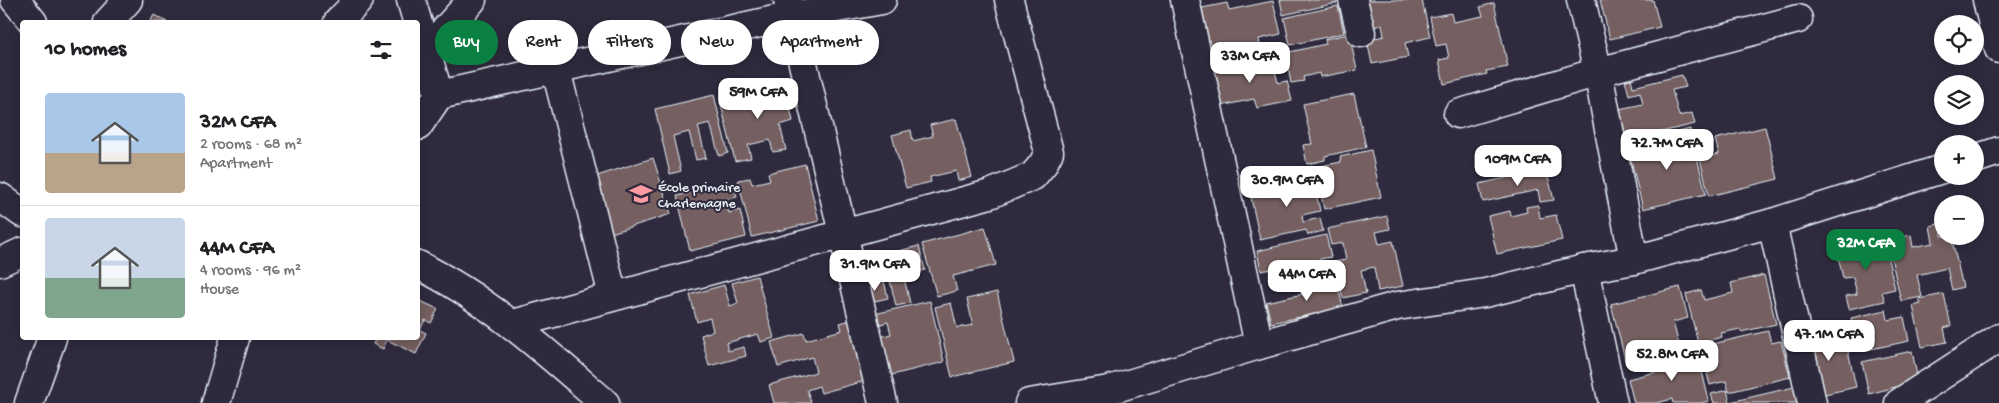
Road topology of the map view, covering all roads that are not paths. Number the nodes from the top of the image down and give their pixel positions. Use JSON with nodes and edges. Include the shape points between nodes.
{"nodes":[{"id":1,"x":15,"y":0,"type":"edge"},
{"id":2,"x":128,"y":0,"type":"edge"},
{"id":3,"x":359,"y":0,"type":"edge"},
{"id":4,"x":411,"y":0,"type":"edge"},
{"id":5,"x":472,"y":0,"type":"edge"},
{"id":6,"x":882,"y":0,"type":"edge"},
{"id":7,"x":1009,"y":0,"type":"edge"},
{"id":8,"x":1185,"y":0,"type":"edge"},
{"id":9,"x":1353,"y":0,"type":"edge"},
{"id":10,"x":1581,"y":0,"type":"edge"},
{"id":11,"x":1988,"y":0,"type":"edge"},
{"id":12,"x":790,"y":8,"type":"edge"},
{"id":13,"x":1798,"y":19,"type":"dead end"},
{"id":14,"x":31,"y":20,"type":"edge"},
{"id":15,"x":110,"y":20,"type":"edge"},
{"id":16,"x":340,"y":20,"type":"edge"},
{"id":17,"x":417,"y":20,"type":"edge"},
{"id":18,"x":420,"y":31,"type":"edge"},
{"id":19,"x":1361,"y":33,"type":"dead end"},
{"id":20,"x":1999,"y":49,"type":"edge"},
{"id":21,"x":426,"y":51,"type":"junction"},
{"id":22,"x":556,"y":70,"type":"junction"},
{"id":23,"x":1598,"y":72,"type":"junction"},
{"id":24,"x":439,"y":96,"type":"junction"},
{"id":25,"x":1458,"y":114,"type":"dead end"},
{"id":26,"x":420,"y":123,"type":"edge"},
{"id":27,"x":1999,"y":151,"type":"edge"},
{"id":28,"x":1984,"y":156,"type":"edge"},
{"id":29,"x":1934,"y":172,"type":"edge"},
{"id":30,"x":0,"y":197,"type":"edge"},
{"id":31,"x":20,"y":212,"type":"edge"},
{"id":32,"x":1772,"y":223,"type":"junction"},
{"id":33,"x":843,"y":234,"type":"junction"},
{"id":34,"x":20,"y":253,"type":"edge"},
{"id":35,"x":1634,"y":260,"type":"junction"},
{"id":36,"x":0,"y":262,"type":"edge"},
{"id":37,"x":420,"y":266,"type":"edge"},
{"id":38,"x":1584,"y":269,"type":"junction"},
{"id":39,"x":613,"y":296,"type":"junction"},
{"id":40,"x":512,"y":324,"type":"junction"},
{"id":41,"x":1999,"y":338,"type":"edge"},
{"id":42,"x":51,"y":340,"type":"edge"},
{"id":43,"x":234,"y":340,"type":"edge"},
{"id":44,"x":1259,"y":345,"type":"junction"},
{"id":45,"x":1111,"y":396,"type":"edge"},
{"id":46,"x":29,"y":403,"type":"edge"},
{"id":47,"x":216,"y":403,"type":"edge"},
{"id":48,"x":605,"y":403,"type":"edge"},
{"id":49,"x":883,"y":403,"type":"edge"},
{"id":50,"x":1029,"y":403,"type":"edge"},
{"id":51,"x":1613,"y":403,"type":"edge"},
{"id":52,"x":1812,"y":403,"type":"edge"},
{"id":53,"x":1899,"y":403,"type":"edge"}],
"edges":[{"from":1,"to":14,"type":"street"},
{"from":2,"to":15,"type":"street"},
{"from":3,"to":16,"type":"street"},
{"from":4,"to":17,"type":"street"},
{"from":5,"to":21,"type":"street"},
{"from":6,"to":12,"type":"street"},
{"from":7,"to":33,"type":"street","via":[[1048,152],[1043,164],[1033,176],[990,194]]},
{"from":8,"to":44,"type":"street"},
{"from":9,"to":19,"type":"street"},
{"from":10,"to":23,"type":"street"},
{"from":11,"to":20,"type":"street"},
{"from":12,"to":22,"type":"street"},
{"from":12,"to":33,"type":"street"},
{"from":13,"to":23,"type":"street"},
{"from":18,"to":21,"type":"street"},
{"from":21,"to":24,"type":"street"},
{"from":22,"to":24,"type":"street"},
{"from":22,"to":39,"type":"street"},
{"from":23,"to":25,"type":"street"},
{"from":23,"to":35,"type":"street"},
{"from":24,"to":26,"type":"street"},
{"from":27,"to":28,"type":"street"},
{"from":29,"to":32,"type":"street"},
{"from":30,"to":31,"type":"street"},
{"from":32,"to":35,"type":"street"},
{"from":32,"to":52,"type":"street"},
{"from":33,"to":39,"type":"street"},
{"from":33,"to":49,"type":"street"},
{"from":34,"to":36,"type":"street"},
{"from":35,"to":38,"type":"street"},
{"from":37,"to":40,"type":"street","via":[[446,279]]},
{"from":38,"to":44,"type":"street","via":[[1485,293],[1397,306]]},
{"from":38,"to":51,"type":"street"},
{"from":39,"to":40,"type":"street"},
{"from":40,"to":48,"type":"street"},
{"from":41,"to":53,"type":"street"},
{"from":42,"to":46,"type":"street"},
{"from":43,"to":47,"type":"street"},
{"from":44,"to":45,"type":"street"},
{"from":45,"to":50,"type":"street"}]}
